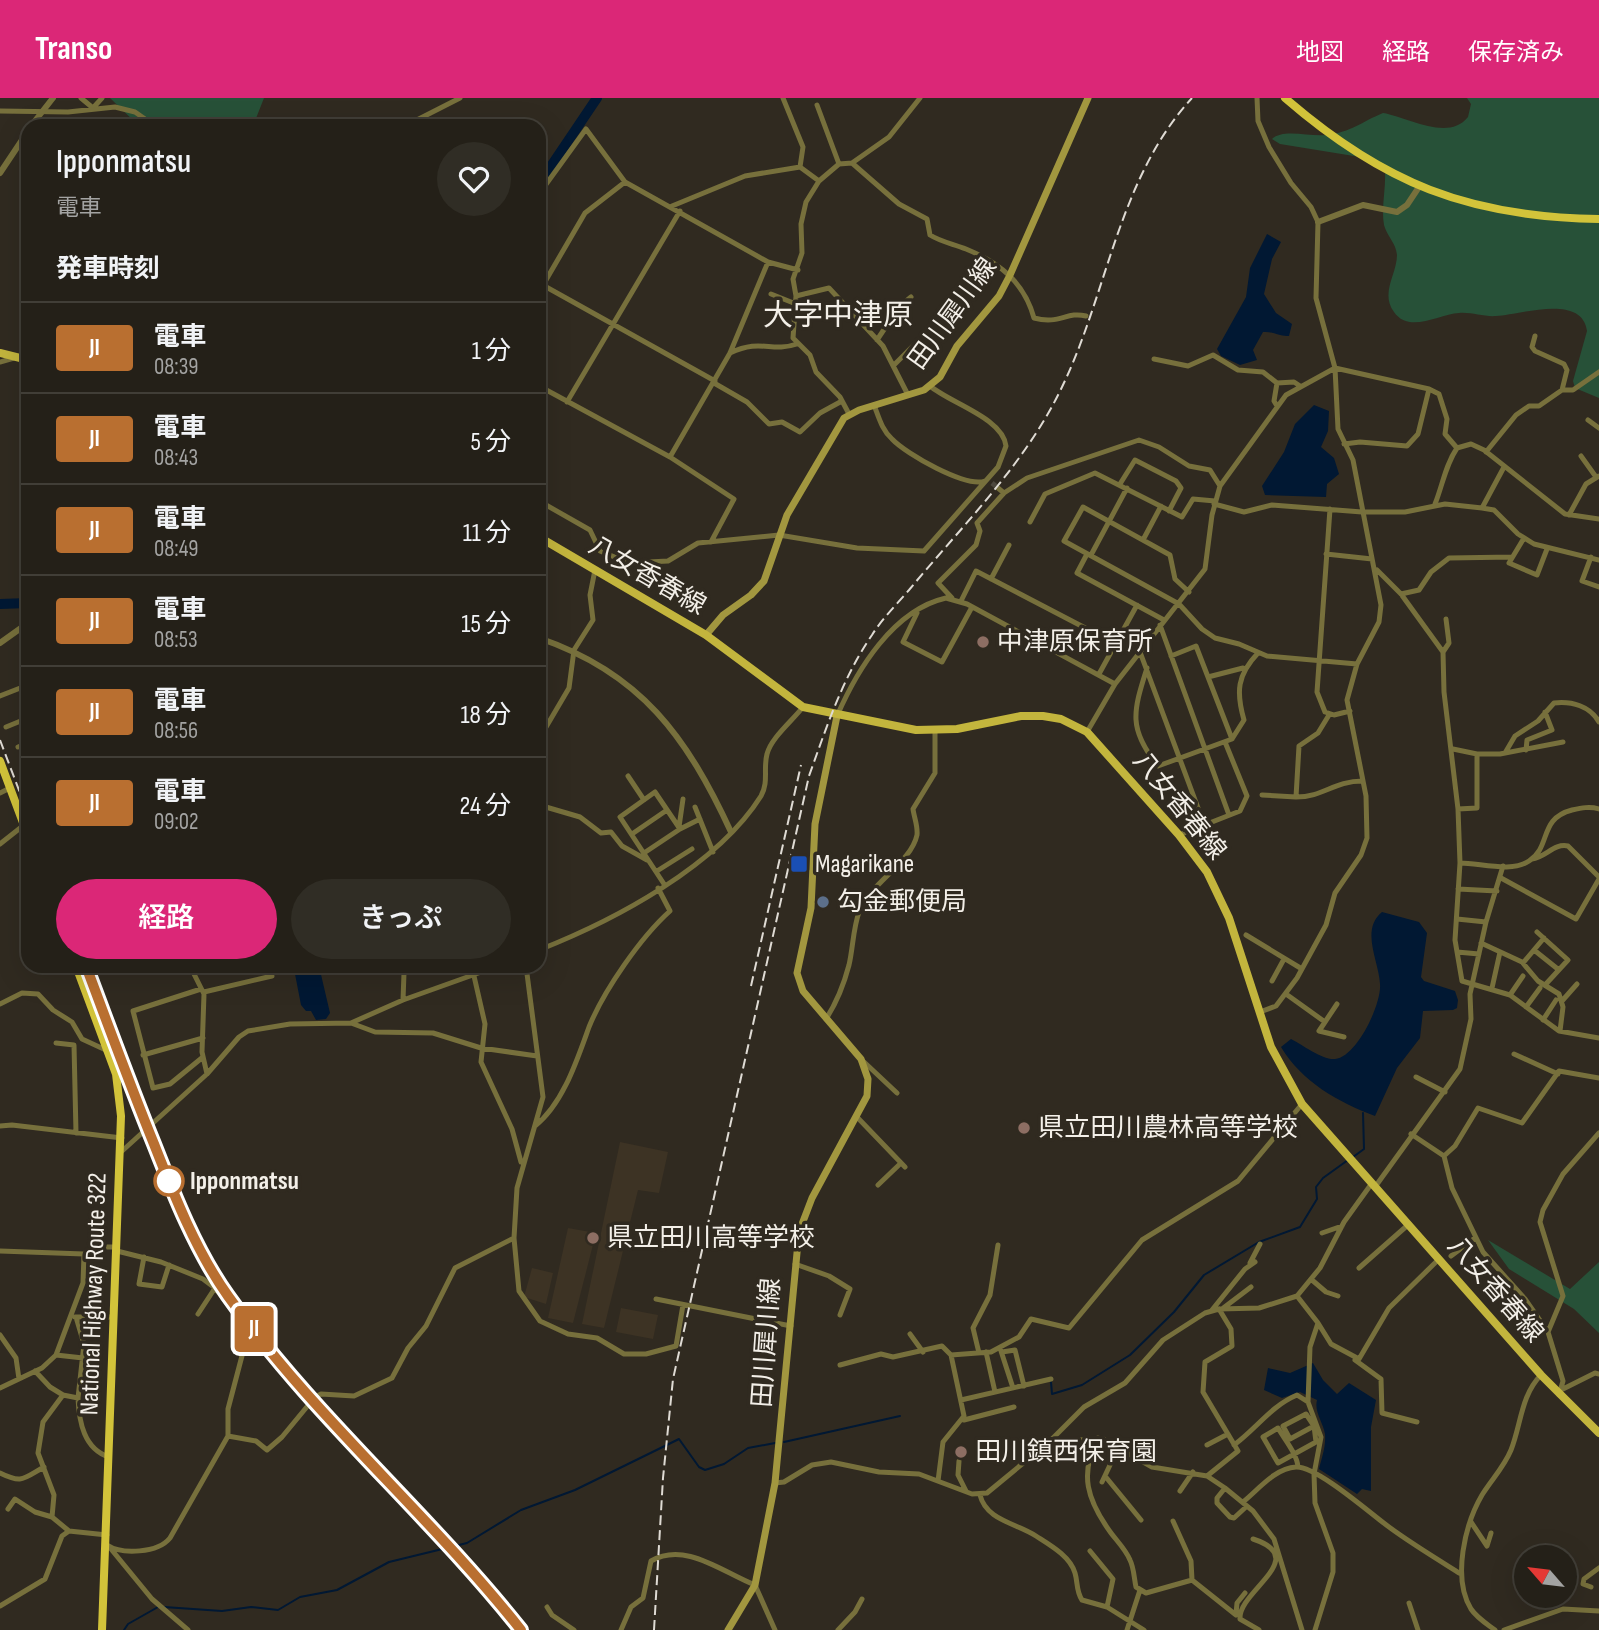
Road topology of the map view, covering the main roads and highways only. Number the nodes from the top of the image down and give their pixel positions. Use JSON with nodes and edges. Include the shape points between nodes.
{"nodes":[{"id":1,"x":1088,"y":98,"type":"edge"},
{"id":2,"x":1285,"y":98,"type":"edge"},
{"id":3,"x":1599,"y":219,"type":"edge"},
{"id":4,"x":0,"y":353,"type":"edge"},
{"id":5,"x":21,"y":357,"type":"edge"},
{"id":6,"x":546,"y":541,"type":"edge"},
{"id":7,"x":706,"y":635,"type":"junction"},
{"id":8,"x":836,"y":716,"type":"junction"},
{"id":9,"x":0,"y":761,"type":"edge"},
{"id":10,"x":21,"y":817,"type":"edge"},
{"id":11,"x":79,"y":973,"type":"edge"},
{"id":12,"x":1599,"y":1433,"type":"edge"},
{"id":13,"x":102,"y":1630,"type":"edge"},
{"id":14,"x":728,"y":1630,"type":"edge"}],
"edges":[{"from":1,"to":7,"type":"main road","name":"田川犀川線","via":[[999,296],[972,325],[930,386],[849,414],[838,426],[787,514],[764,580]]},
{"from":2,"to":3,"type":"highway","via":[[1355,154],[1419,187],[1494,209]]},
{"from":4,"to":5,"type":"main road"},
{"from":6,"to":7,"type":"main road","name":"八女香春線"},
{"from":7,"to":8,"type":"main road","name":"八女香春線","via":[[803,707]]},
{"from":8,"to":12,"type":"main road","name":"八女香春線","via":[[935,731],[1043,716],[1087,732],[1207,872],[1219,893],[1279,1066],[1302,1104],[1541,1375]]},
{"from":8,"to":14,"type":"main road","name":"田川犀川線","via":[[815,824],[811,908],[797,965],[803,991],[861,1059],[869,1086],[799,1232],[775,1483],[755,1585]]},
{"from":9,"to":10,"type":"highway"},
{"from":11,"to":13,"type":"highway","name":"National Highway Route 322","via":[[120,1095],[122,1138]]}]}
